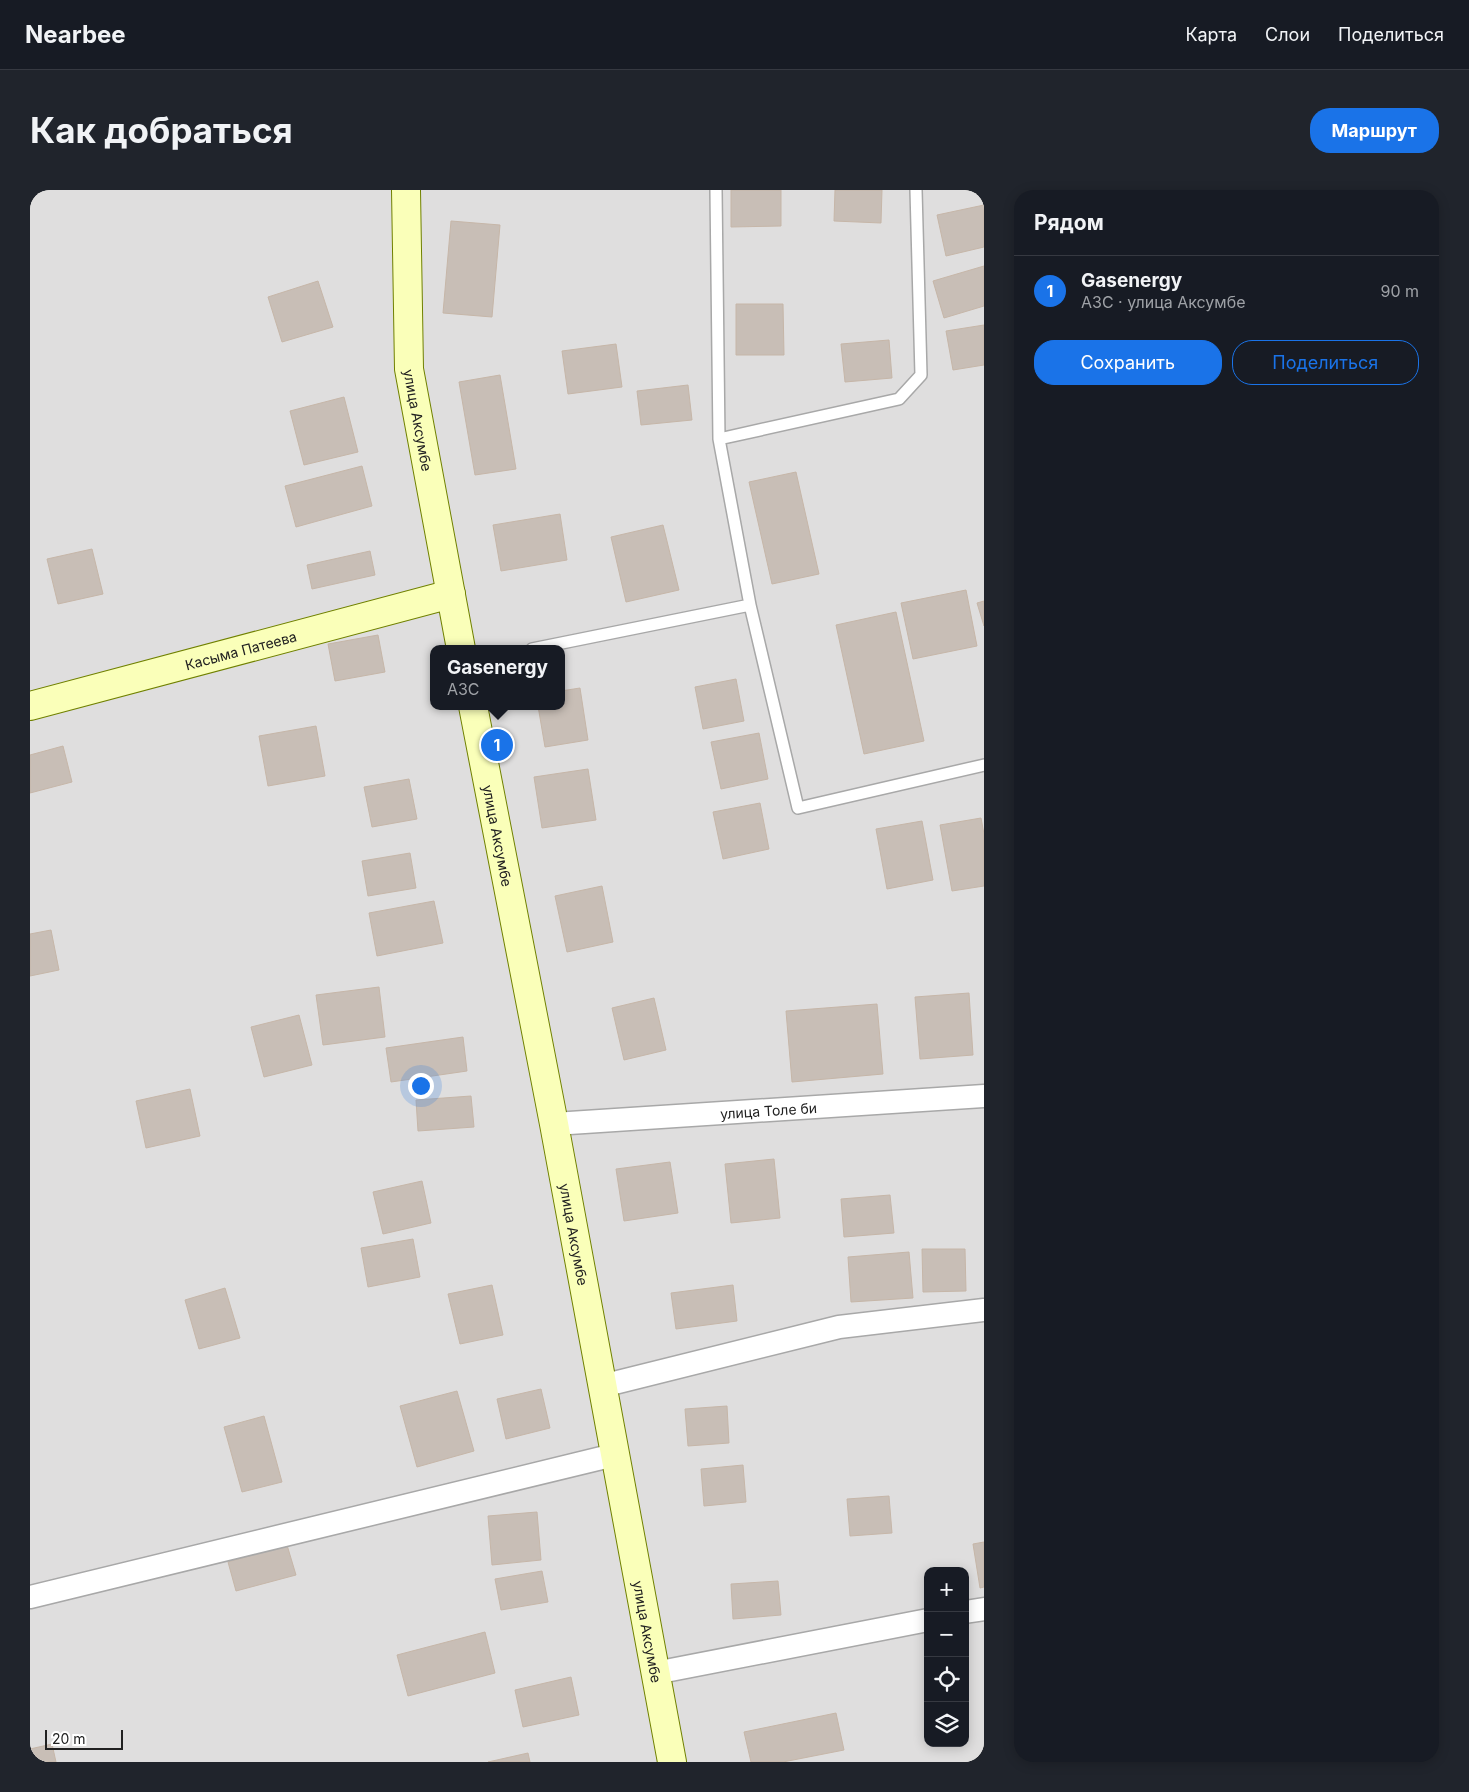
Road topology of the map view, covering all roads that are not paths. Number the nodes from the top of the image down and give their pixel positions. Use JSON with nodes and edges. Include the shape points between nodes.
{"nodes":[{"id":1,"x":406,"y":190,"type":"edge"},
{"id":2,"x":716,"y":190,"type":"edge"},
{"id":3,"x":916,"y":190,"type":"edge"},
{"id":4,"x":720,"y":439,"type":"junction"},
{"id":5,"x":451,"y":594,"type":"junction"},
{"id":6,"x":750,"y":605,"type":"junction"},
{"id":7,"x":461,"y":645,"type":"edge"},
{"id":8,"x":552,"y":645,"type":"edge"},
{"id":9,"x":30,"y":706,"type":"edge"},
{"id":10,"x":474,"y":710,"type":"edge"},
{"id":11,"x":984,"y":764,"type":"edge"},
{"id":12,"x":984,"y":1096,"type":"edge"},
{"id":13,"x":554,"y":1124,"type":"junction"},
{"id":14,"x":984,"y":1310,"type":"edge"},
{"id":15,"x":602,"y":1386,"type":"junction"},
{"id":16,"x":614,"y":1455,"type":"junction"},
{"id":17,"x":30,"y":1597,"type":"edge"},
{"id":18,"x":984,"y":1609,"type":"edge"},
{"id":19,"x":969,"y":1611,"type":"edge"},
{"id":20,"x":924,"y":1621,"type":"edge"},
{"id":21,"x":655,"y":1673,"type":"junction"},
{"id":22,"x":672,"y":1762,"type":"edge"}],
"edges":[{"from":1,"to":5,"type":"main road","name":"улица Аксумбе","via":[[408,369]]},
{"from":2,"to":4,"type":"lane"},
{"from":3,"to":4,"type":"lane","via":[[921,376],[899,399]]},
{"from":4,"to":6,"type":"lane"},
{"from":5,"to":7,"type":"main road","name":"улица Аксумбе"},
{"from":5,"to":9,"type":"main road","name":"Касыма Патеева"},
{"from":6,"to":8,"type":"lane"},
{"from":6,"to":11,"type":"lane","via":[[798,808]]},
{"from":10,"to":13,"type":"main road","name":"улица Аксумбе"},
{"from":12,"to":13,"type":"street","name":"улица Толе би"},
{"from":13,"to":15,"type":"main road","name":"улица Аксумбе"},
{"from":14,"to":15,"type":"street","via":[[839,1327]]},
{"from":15,"to":16,"type":"main road","name":"улица Аксумбе"},
{"from":16,"to":17,"type":"street"},
{"from":16,"to":21,"type":"main road","name":"улица Аксумбе"},
{"from":18,"to":19,"type":"street"},
{"from":20,"to":21,"type":"street"},
{"from":21,"to":22,"type":"main road","name":"улица Аксумбе"}]}
